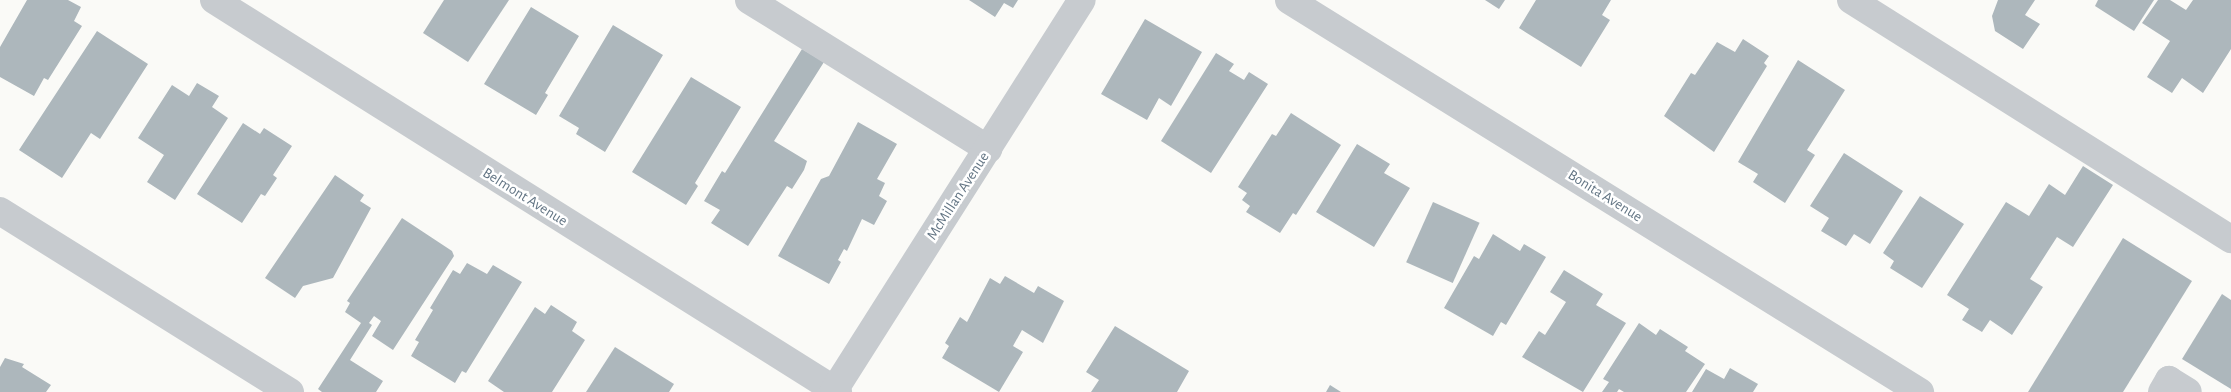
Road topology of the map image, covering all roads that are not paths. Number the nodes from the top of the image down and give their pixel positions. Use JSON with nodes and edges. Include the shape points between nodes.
{"nodes":[{"id":1,"x":214,"y":0,"type":"edge"},
{"id":2,"x":749,"y":0,"type":"edge"},
{"id":3,"x":1082,"y":0,"type":"edge"},
{"id":4,"x":1289,"y":0,"type":"edge"},
{"id":5,"x":1851,"y":0,"type":"edge"},
{"id":6,"x":988,"y":149,"type":"junction"},
{"id":7,"x":0,"y":211,"type":"edge"},
{"id":8,"x":2231,"y":239,"type":"edge"},
{"id":9,"x":835,"y":391,"type":"edge"},
{"id":10,"x":290,"y":392,"type":"edge"},
{"id":11,"x":1920,"y":392,"type":"edge"},
{"id":12,"x":2162,"y":392,"type":"edge"},
{"id":13,"x":2188,"y":392,"type":"edge"}],
"edges":[{"from":1,"to":9,"type":"street","name":"Belmont Avenue"},
{"from":2,"to":6,"type":"street"},
{"from":3,"to":6,"type":"street","name":"McMillan Avenue"},
{"from":4,"to":11,"type":"street","name":"Bonita Avenue"},
{"from":5,"to":8,"type":"street"},
{"from":6,"to":9,"type":"street","name":"McMillan Avenue"},
{"from":7,"to":10,"type":"street"},
{"from":12,"to":13,"type":"street","via":[[2169,380]]}]}
